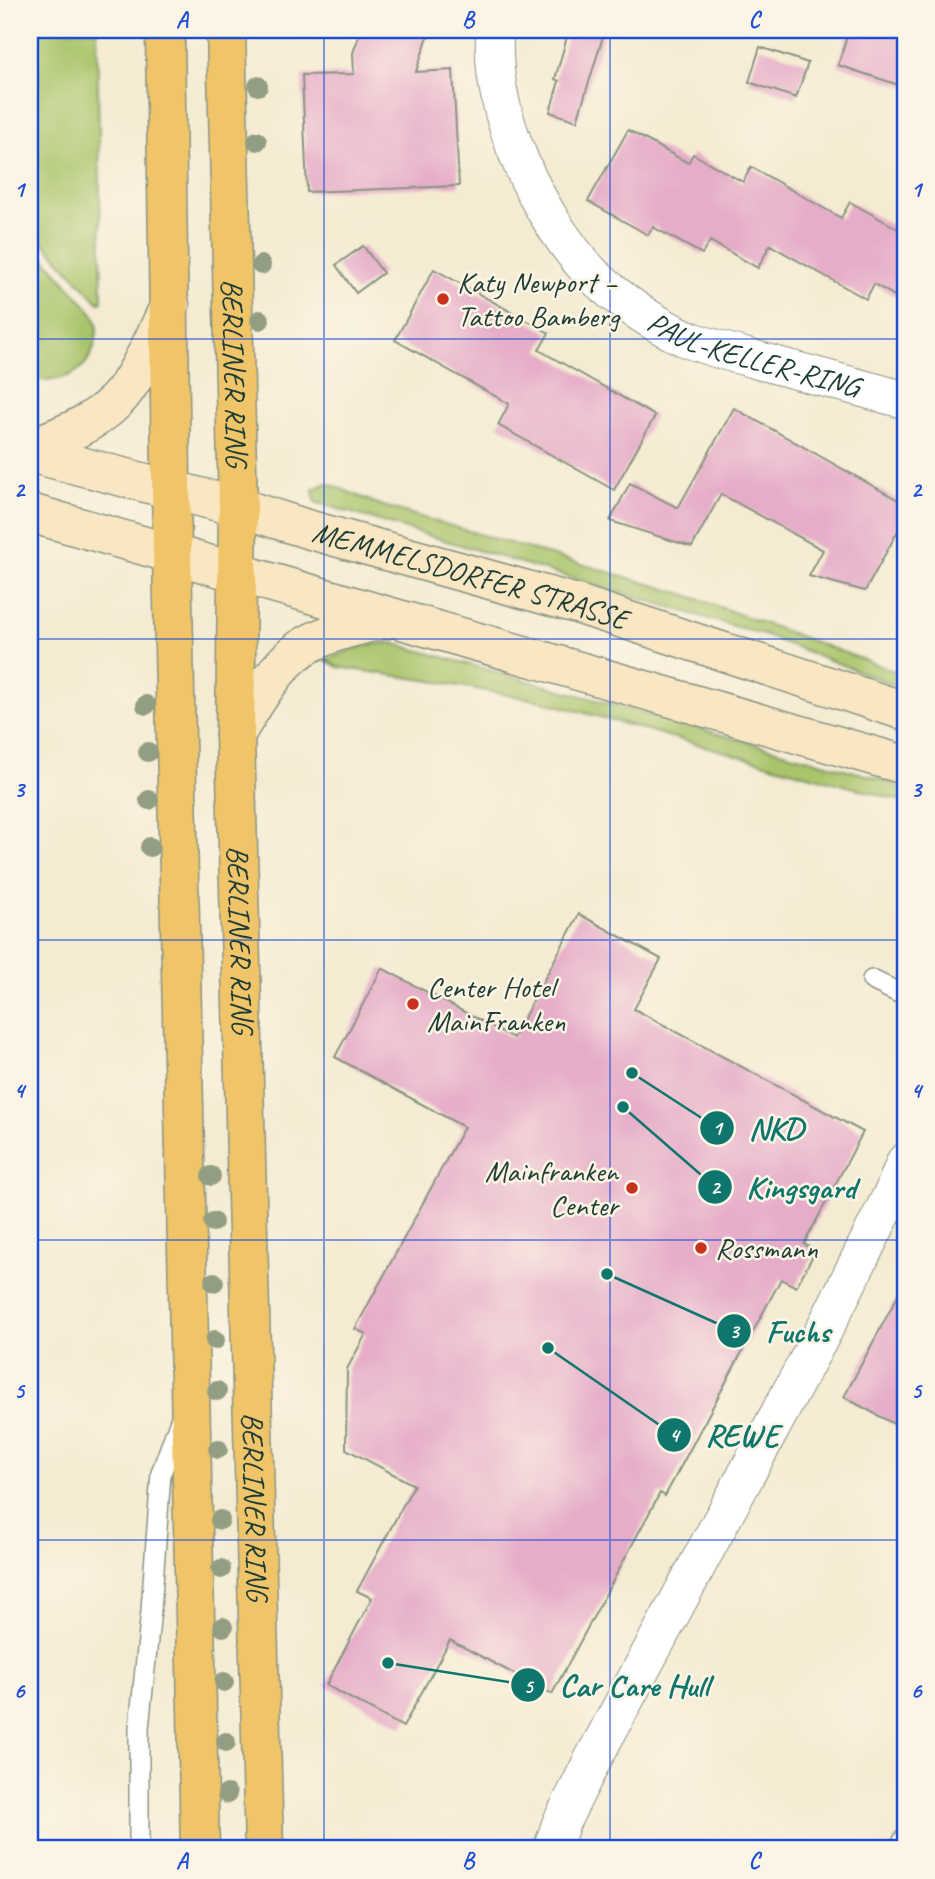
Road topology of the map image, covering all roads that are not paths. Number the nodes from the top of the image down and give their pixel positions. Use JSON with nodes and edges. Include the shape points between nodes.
{"nodes":[{"id":1,"x":165,"y":30,"type":"edge"},
{"id":2,"x":226,"y":30,"type":"edge"},
{"id":3,"x":495,"y":30,"type":"edge"},
{"id":4,"x":170,"y":305,"type":"junction"},
{"id":5,"x":905,"y":400,"type":"edge"},
{"id":6,"x":30,"y":448,"type":"edge"},
{"id":7,"x":30,"y":453,"type":"edge"},
{"id":8,"x":172,"y":490,"type":"junction"},
{"id":9,"x":238,"y":507,"type":"junction"},
{"id":10,"x":30,"y":513,"type":"edge"},
{"id":11,"x":172,"y":554,"type":"junction"},
{"id":12,"x":235,"y":573,"type":"junction"},
{"id":13,"x":393,"y":617,"type":"junction"},
{"id":14,"x":905,"y":711,"type":"edge"},
{"id":15,"x":235,"y":735,"type":"junction"},
{"id":16,"x":905,"y":765,"type":"edge"},
{"id":17,"x":872,"y":980,"type":"dead end"},
{"id":18,"x":905,"y":996,"type":"edge"},
{"id":19,"x":905,"y":1162,"type":"edge"},
{"id":20,"x":188,"y":1396,"type":"junction"},
{"id":21,"x":905,"y":1838,"type":"edge"},
{"id":22,"x":139,"y":1849,"type":"edge"},
{"id":23,"x":200,"y":1849,"type":"edge"},
{"id":24,"x":264,"y":1849,"type":"edge"},
{"id":25,"x":552,"y":1849,"type":"edge"},
{"id":26,"x":898,"y":1849,"type":"edge"}],
"edges":[{"from":1,"to":4,"type":"main road","name":"BERLINER RING"},
{"from":2,"to":9,"type":"main road","name":"BERLINER RING"},
{"from":3,"to":5,"type":"street","name":"PAUL-KELLER-RING","via":[[496,85],[524,172],[554,225],[593,275],[644,316],[686,338]]},
{"from":4,"to":6,"type":"main road","via":[[117,400],[89,422]]},
{"from":4,"to":8,"type":"main road","name":"BERLINER RING"},
{"from":7,"to":8,"type":"main road","name":"MEMMELSDORFER STRASSE"},
{"from":8,"to":9,"type":"main road","name":"MEMMELSDORFER STRASSE"},
{"from":8,"to":11,"type":"main road","name":"BERLINER RING"},
{"from":9,"to":12,"type":"main road","name":"BERLINER RING"},
{"from":9,"to":14,"type":"main road","name":"MEMMELSDORFER STRASSE","via":[[577,604]]},
{"from":10,"to":11,"type":"main road","name":"MEMMELSDORFER STRASSE"},
{"from":11,"to":12,"type":"main road","name":"MEMMELSDORFER STRASSE"},
{"from":11,"to":20,"type":"main road","name":"BERLINER RING"},
{"from":12,"to":13,"type":"main road","name":"MEMMELSDORFER STRASSE"},
{"from":12,"to":15,"type":"main road","name":"BERLINER RING"},
{"from":13,"to":15,"type":"main road","via":[[326,635],[300,649],[260,694]]},
{"from":13,"to":16,"type":"main road","name":"MEMMELSDORFER STRASSE"},
{"from":15,"to":24,"type":"main road","name":"BERLINER RING"},
{"from":17,"to":18,"type":"lane"},
{"from":19,"to":25,"type":"street","via":[[823,1332],[593,1759]]},
{"from":20,"to":22,"type":"lane","via":[[161,1473],[139,1728]]},
{"from":20,"to":23,"type":"main road","name":"BERLINER RING"},
{"from":21,"to":26,"type":"lane"}]}
